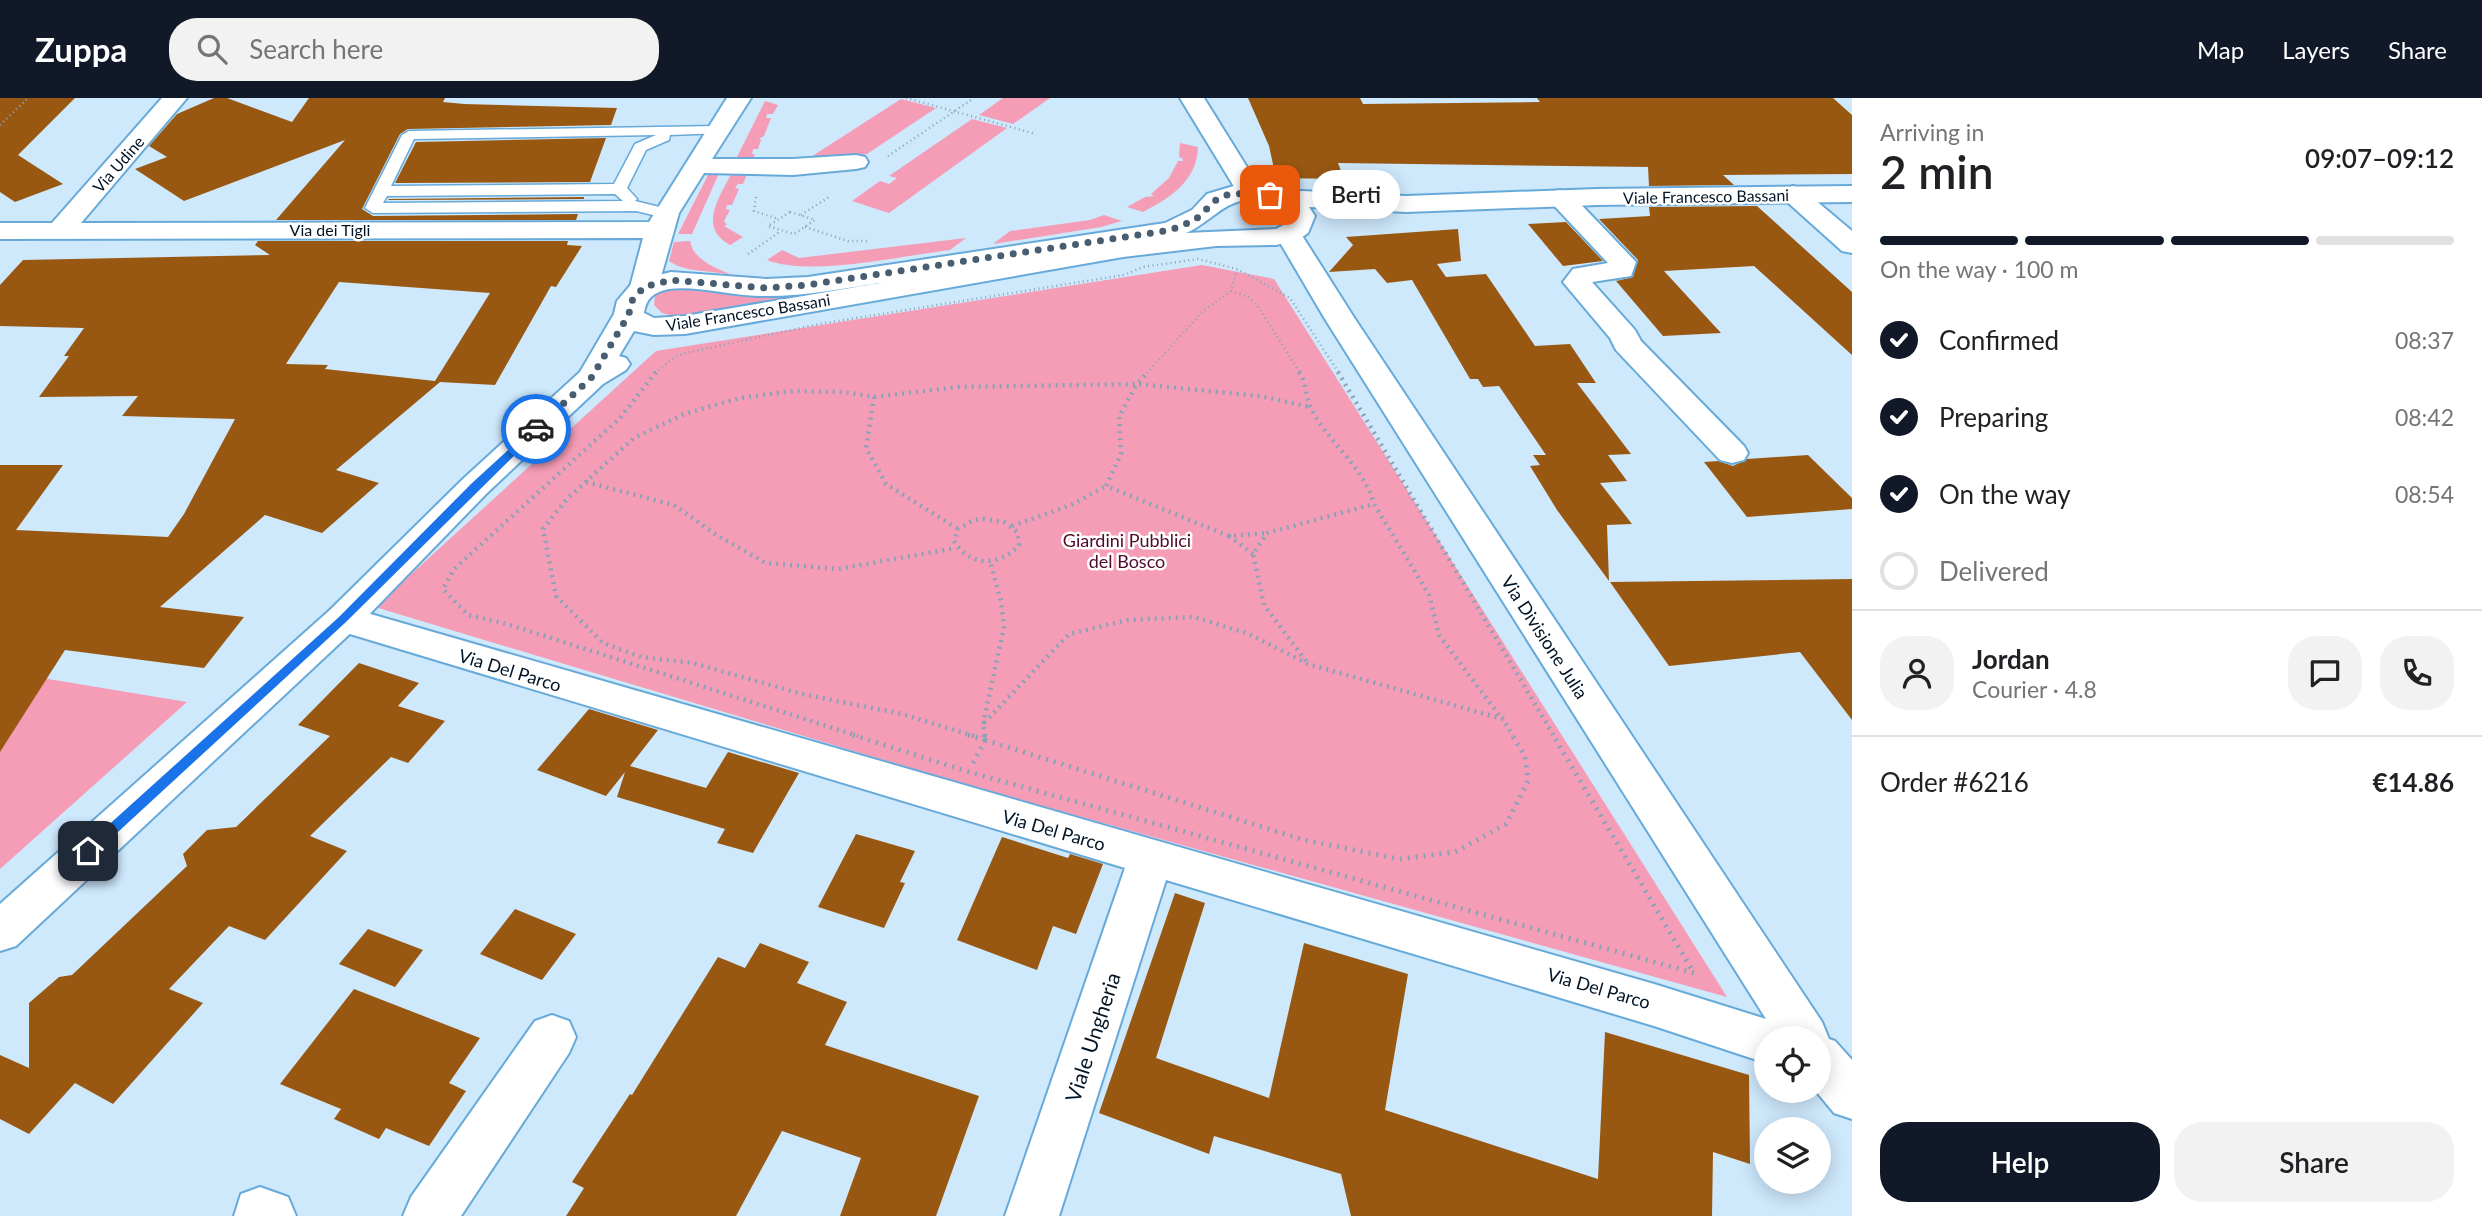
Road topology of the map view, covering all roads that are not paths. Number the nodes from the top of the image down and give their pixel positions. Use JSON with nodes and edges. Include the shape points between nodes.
{"nodes":[{"id":1,"x":175,"y":98,"type":"edge"},
{"id":2,"x":739,"y":98,"type":"edge"},
{"id":3,"x":1192,"y":98,"type":"edge"},
{"id":4,"x":718,"y":130,"type":"junction"},
{"id":5,"x":677,"y":131,"type":"junction"},
{"id":6,"x":640,"y":147,"type":"junction"},
{"id":7,"x":402,"y":148,"type":"junction"},
{"id":8,"x":856,"y":162,"type":"dead end"},
{"id":9,"x":712,"y":167,"type":"dead end"},
{"id":10,"x":619,"y":189,"type":"junction"},
{"id":11,"x":380,"y":191,"type":"junction"},
{"id":12,"x":1250,"y":193,"type":"junction"},
{"id":13,"x":1793,"y":194,"type":"junction"},
{"id":14,"x":1852,"y":194,"type":"edge"},
{"id":15,"x":1560,"y":198,"type":"junction"},
{"id":16,"x":636,"y":206,"type":"junction"},
{"id":17,"x":1208,"y":210,"type":"junction"},
{"id":18,"x":1290,"y":218,"type":"junction"},
{"id":19,"x":663,"y":221,"type":"junction"},
{"id":20,"x":60,"y":230,"type":"junction"},
{"id":21,"x":0,"y":231,"type":"edge"},
{"id":22,"x":1245,"y":236,"type":"junction"},
{"id":23,"x":1852,"y":245,"type":"edge"},
{"id":24,"x":644,"y":287,"type":"junction"},
{"id":25,"x":629,"y":314,"type":"junction"},
{"id":26,"x":710,"y":321,"type":"junction"},
{"id":27,"x":592,"y":377,"type":"junction"},
{"id":28,"x":1732,"y":453,"type":"dead end"},
{"id":29,"x":342,"y":620,"type":"junction"},
{"id":30,"x":1151,"y":857,"type":"junction"},
{"id":31,"x":0,"y":932,"type":"edge"},
{"id":32,"x":1797,"y":1026,"type":"edge"},
{"id":33,"x":552,"y":1037,"type":"dead end"},
{"id":34,"x":1754,"y":1037,"type":"edge"},
{"id":35,"x":1831,"y":1072,"type":"edge"},
{"id":36,"x":1852,"y":1096,"type":"edge"},
{"id":37,"x":430,"y":1216,"type":"edge"},
{"id":38,"x":1032,"y":1216,"type":"edge"}],
"edges":[{"from":1,"to":20,"type":"street","name":"Via Udine"},
{"from":2,"to":4,"type":"street"},
{"from":3,"to":12,"type":"street"},
{"from":4,"to":5,"type":"lane"},
{"from":4,"to":19,"type":"street"},
{"from":5,"to":6,"type":"lane"},
{"from":5,"to":7,"type":"lane","via":[[409,135]]},
{"from":6,"to":7,"type":"lane"},
{"from":6,"to":10,"type":"lane"},
{"from":7,"to":11,"type":"lane"},
{"from":8,"to":9,"type":"street"},
{"from":10,"to":11,"type":"lane"},
{"from":10,"to":16,"type":"lane"},
{"from":11,"to":16,"type":"lane","via":[[373,208]]},
{"from":12,"to":17,"type":"street","name":"Viale Francesco Bassani","via":[[1217,199]]},
{"from":12,"to":18,"type":"street","name":"Viale Francesco Bassani"},
{"from":13,"to":14,"type":"street","name":"Viale Francesco Bassani"},
{"from":13,"to":15,"type":"street","name":"Viale Francesco Bassani"},
{"from":13,"to":23,"type":"street"},
{"from":15,"to":18,"type":"street","name":"Viale Francesco Bassani","via":[[1406,204]]},
{"from":15,"to":28,"type":"street","via":[[1622,262],[1621,270],[1583,275],[1577,282],[1626,344]]},
{"from":16,"to":19,"type":"lane"},
{"from":17,"to":22,"type":"street","name":"Viale Francesco Bassani","via":[[1221,228]]},
{"from":17,"to":24,"type":"street","name":"Viale Francesco Bassani","via":[[1171,230],[807,285],[766,288],[671,280]]},
{"from":18,"to":22,"type":"street","name":"Viale Francesco Bassani","via":[[1260,238]]},
{"from":18,"to":32,"type":"street","name":"Via Divisione Julia","via":[[1333,308]]},
{"from":19,"to":20,"type":"street","name":"Via dei Tigli"},
{"from":19,"to":24,"type":"street"},
{"from":20,"to":21,"type":"street","name":"Via dei Tigli"},
{"from":22,"to":26,"type":"street","name":"Viale Francesco Bassani","via":[[1123,249]]},
{"from":24,"to":25,"type":"street","via":[[631,302]]},
{"from":25,"to":26,"type":"street","name":"Viale Francesco Bassani","via":[[635,323],[648,327]]},
{"from":25,"to":27,"type":"street"},
{"from":26,"to":27,"type":"street","via":[[655,341]]},
{"from":27,"to":29,"type":"street"},
{"from":29,"to":30,"type":"street","name":"Via Del Parco"},
{"from":29,"to":31,"type":"street"},
{"from":30,"to":34,"type":"street","name":"Via Del Parco"},
{"from":30,"to":38,"type":"street","name":"Viale Ungheria"},
{"from":33,"to":37,"type":"street"},
{"from":35,"to":36,"type":"street"}]}
